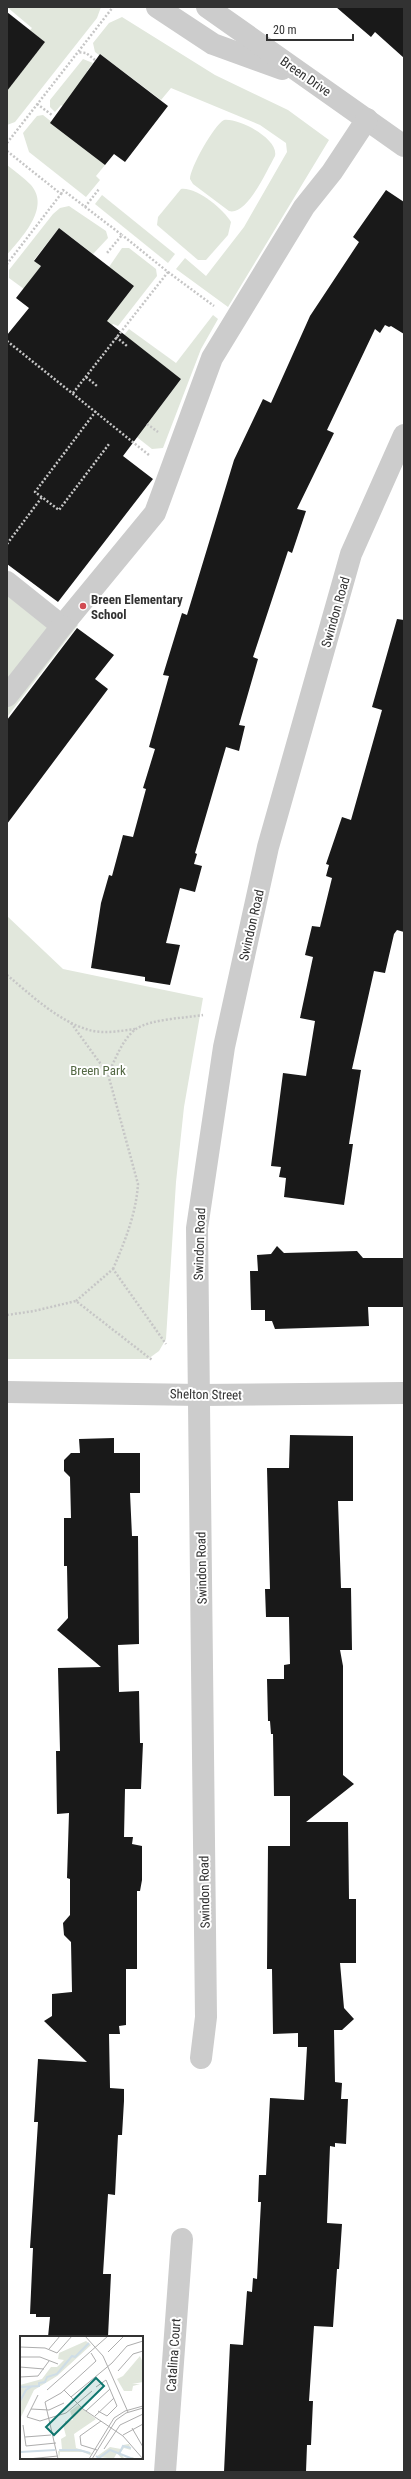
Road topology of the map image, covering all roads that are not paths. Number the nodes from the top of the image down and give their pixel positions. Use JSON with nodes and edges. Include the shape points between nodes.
{"nodes":[{"id":1,"x":157,"y":7,"type":"edge"},
{"id":2,"x":207,"y":7,"type":"edge"},
{"id":3,"x":309,"y":79,"type":"junction"},
{"id":4,"x":367,"y":120,"type":"junction"},
{"id":5,"x":404,"y":146,"type":"edge"},
{"id":6,"x":404,"y":435,"type":"edge"},
{"id":7,"x":7,"y":582,"type":"edge"},
{"id":8,"x":62,"y":626,"type":"junction"},
{"id":9,"x":7,"y":696,"type":"edge"},
{"id":10,"x":7,"y":1392,"type":"edge"},
{"id":11,"x":404,"y":1393,"type":"edge"},
{"id":12,"x":200,"y":1395,"type":"junction"},
{"id":13,"x":201,"y":2058,"type":"dead end"},
{"id":14,"x":182,"y":2239,"type":"dead end"},
{"id":15,"x":166,"y":2472,"type":"edge"}],
"edges":[{"from":1,"to":3,"type":"street","via":[[214,44]]},
{"from":2,"to":3,"type":"street","name":"Breen Drive"},
{"from":3,"to":4,"type":"street","name":"Breen Drive"},
{"from":4,"to":5,"type":"street","name":"Breen Drive"},
{"from":4,"to":8,"type":"street","via":[[332,172],[304,207],[212,358],[155,513]]},
{"from":6,"to":12,"type":"street","name":"Swindon Road","via":[[351,554],[268,847],[224,1047],[197,1228]]},
{"from":7,"to":8,"type":"street"},
{"from":8,"to":9,"type":"street"},
{"from":10,"to":12,"type":"street","name":"Shelton Street"},
{"from":11,"to":12,"type":"street","name":"Shelton Street"},
{"from":12,"to":13,"type":"street","name":"Swindon Road","via":[[206,2016]]},
{"from":14,"to":15,"type":"street","name":"Catalina Court"}]}
